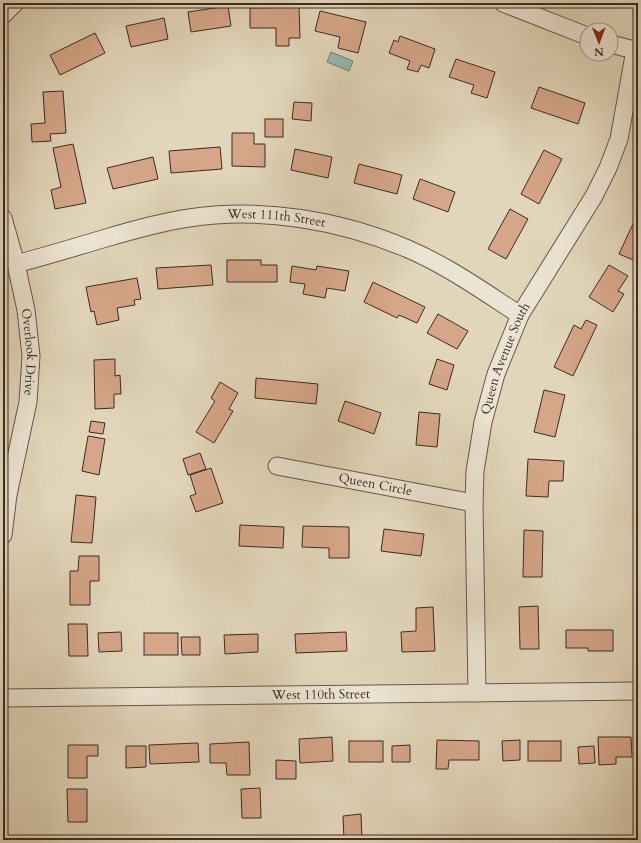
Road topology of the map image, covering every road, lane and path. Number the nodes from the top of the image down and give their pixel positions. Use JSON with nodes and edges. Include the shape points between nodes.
{"nodes":[{"id":1,"x":15,"y":3,"type":"edge"},
{"id":2,"x":504,"y":3,"type":"edge"},
{"id":3,"x":3,"y":15,"type":"edge"},
{"id":4,"x":579,"y":33,"type":"edge"},
{"id":5,"x":619,"y":46,"type":"edge"},
{"id":6,"x":637,"y":50,"type":"edge"},
{"id":7,"x":3,"y":218,"type":"edge"},
{"id":8,"x":16,"y":264,"type":"junction"},
{"id":9,"x":520,"y":315,"type":"junction"},
{"id":10,"x":276,"y":466,"type":"dead end"},
{"id":11,"x":474,"y":503,"type":"junction"},
{"id":12,"x":3,"y":535,"type":"edge"},
{"id":13,"x":638,"y":692,"type":"edge"},
{"id":14,"x":477,"y":693,"type":"junction"},
{"id":15,"x":3,"y":698,"type":"edge"}],
"edges":[{"from":1,"to":3,"type":"street"},
{"from":2,"to":4,"type":"street"},
{"from":5,"to":6,"type":"street"},
{"from":6,"to":9,"type":"street","name":"Queen Avenue South","via":[[619,138],[608,168],[594,196]]},
{"from":7,"to":8,"type":"street","name":"Overlook Drive"},
{"from":8,"to":9,"type":"street","name":"West 111th Street","via":[[147,226],[230,214],[272,215],[318,221],[364,233],[409,249],[450,270]]},
{"from":8,"to":12,"type":"street","name":"Overlook Drive","via":[[26,310],[31,356],[28,402],[8,495]]},
{"from":9,"to":11,"type":"street","name":"Queen Avenue South","via":[[496,374],[483,422],[474,471]]},
{"from":10,"to":11,"type":"street","name":"Queen Circle"},
{"from":11,"to":14,"type":"street","name":"Queen Avenue South"},
{"from":13,"to":14,"type":"street","name":"West 110th Street"},
{"from":14,"to":15,"type":"street","name":"West 110th Street"}]}
